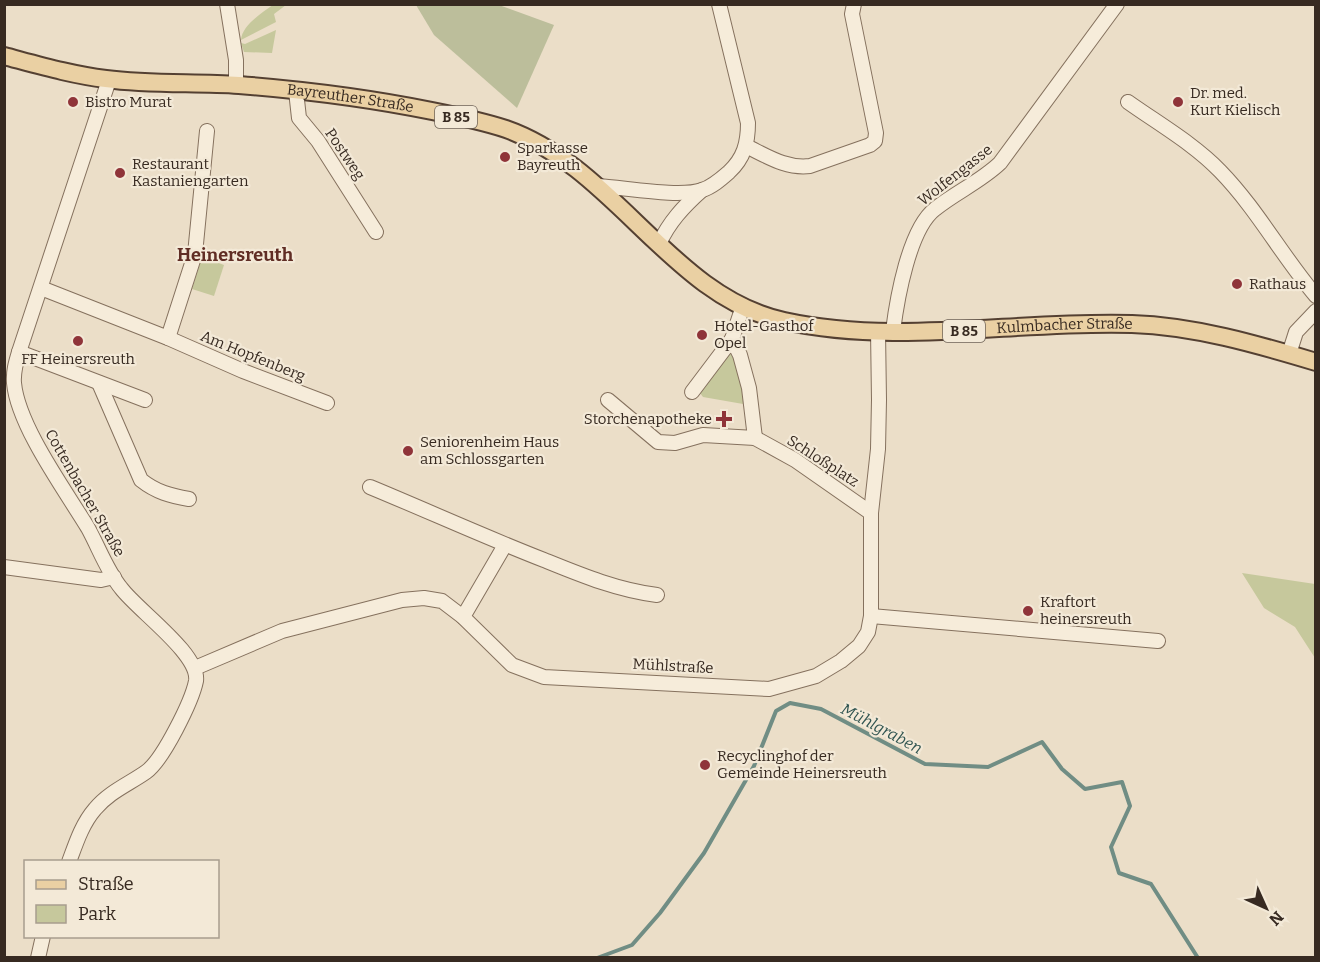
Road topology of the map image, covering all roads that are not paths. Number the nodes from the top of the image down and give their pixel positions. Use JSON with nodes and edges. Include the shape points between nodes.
{"nodes":[{"id":1,"x":226,"y":4,"type":"edge"},
{"id":2,"x":719,"y":4,"type":"edge"},
{"id":3,"x":854,"y":4,"type":"edge"},
{"id":4,"x":1118,"y":4,"type":"edge"},
{"id":5,"x":4,"y":56,"type":"edge"},
{"id":6,"x":109,"y":80,"type":"junction"},
{"id":7,"x":236,"y":85,"type":"junction"},
{"id":8,"x":296,"y":91,"type":"junction"},
{"id":9,"x":1128,"y":102,"type":"dead end"},
{"id":10,"x":207,"y":131,"type":"dead end"},
{"id":11,"x":746,"y":146,"type":"junction"},
{"id":12,"x":597,"y":186,"type":"junction"},
{"id":13,"x":703,"y":190,"type":"junction"},
{"id":14,"x":376,"y":232,"type":"dead end"},
{"id":15,"x":659,"y":244,"type":"junction"},
{"id":16,"x":41,"y":288,"type":"junction"},
{"id":17,"x":1316,"y":296,"type":"edge"},
{"id":18,"x":743,"y":306,"type":"junction"},
{"id":19,"x":1316,"y":311,"type":"edge"},
{"id":20,"x":886,"y":331,"type":"junction"},
{"id":21,"x":168,"y":338,"type":"junction"},
{"id":22,"x":732,"y":339,"type":"junction"},
{"id":23,"x":19,"y":352,"type":"junction"},
{"id":24,"x":1289,"y":354,"type":"junction"},
{"id":25,"x":1316,"y":362,"type":"edge"},
{"id":26,"x":99,"y":383,"type":"junction"},
{"id":27,"x":692,"y":392,"type":"dead end"},
{"id":28,"x":145,"y":399,"type":"dead end"},
{"id":29,"x":608,"y":400,"type":"dead end"},
{"id":30,"x":327,"y":403,"type":"dead end"},
{"id":31,"x":755,"y":438,"type":"junction"},
{"id":32,"x":370,"y":487,"type":"dead end"},
{"id":33,"x":189,"y":499,"type":"dead end"},
{"id":34,"x":871,"y":513,"type":"junction"},
{"id":35,"x":505,"y":545,"type":"junction"},
{"id":36,"x":4,"y":567,"type":"edge"},
{"id":37,"x":114,"y":577,"type":"junction"},
{"id":38,"x":657,"y":595,"type":"dead end"},
{"id":39,"x":871,"y":616,"type":"junction"},
{"id":40,"x":463,"y":617,"type":"junction"},
{"id":41,"x":1158,"y":641,"type":"dead end"},
{"id":42,"x":195,"y":668,"type":"junction"},
{"id":43,"x":69,"y":860,"type":"edge"},
{"id":44,"x":43,"y":938,"type":"edge"},
{"id":45,"x":38,"y":957,"type":"edge"}],
"edges":[{"from":1,"to":7,"type":"street"},
{"from":2,"to":11,"type":"street","via":[[748,123]]},
{"from":3,"to":11,"type":"street","via":[[852,14],[875,141],[870,146],[801,167],[781,163]]},
{"from":4,"to":20,"type":"street","name":"Wolfengasse","via":[[1000,163],[923,221]]},
{"from":5,"to":6,"type":"main road","name":"Bayreuther Straße","number":"B 85"},
{"from":6,"to":7,"type":"main road","name":"Bayreuther Straße","number":"B 85"},
{"from":6,"to":16,"type":"street","name":"Cottenbacher Straße"},
{"from":7,"to":8,"type":"main road","name":"Bayreuther Straße","number":"B 85"},
{"from":8,"to":12,"type":"main road","name":"Bayreuther Straße","number":"B 85","via":[[407,106],[506,129],[564,158]]},
{"from":8,"to":14,"type":"street","name":"Postweg","via":[[299,118]]},
{"from":9,"to":17,"type":"street","via":[[1220,171],[1260,218]]},
{"from":10,"to":21,"type":"street","via":[[195,254]]},
{"from":11,"to":13,"type":"street","via":[[733,168]]},
{"from":12,"to":13,"type":"street"},
{"from":12,"to":15,"type":"main road","name":"Bayreuther Straße","number":"B 85"},
{"from":13,"to":15,"type":"street","via":[[681,210]]},
{"from":15,"to":18,"type":"main road","name":"Bayreuther Straße","number":"B 85","via":[[698,278]]},
{"from":16,"to":21,"type":"street","name":"Am Hopfenberg"},
{"from":16,"to":23,"type":"street","name":"Cottenbacher Straße"},
{"from":18,"to":20,"type":"main road","name":"Kulmbacher Straße","number":"B 85","via":[[766,317],[811,326]]},
{"from":18,"to":22,"type":"street"},
{"from":19,"to":24,"type":"street","via":[[1296,332]]},
{"from":20,"to":24,"type":"main road","name":"Kulmbacher Straße","number":"B 85","via":[[942,332],[1104,323],[1156,325]]},
{"from":20,"to":34,"type":"street","name":"Mühlstraße"},
{"from":21,"to":30,"type":"street","name":"Am Hopfenberg"},
{"from":22,"to":27,"type":"street"},
{"from":22,"to":31,"type":"street","via":[[749,388]]},
{"from":23,"to":26,"type":"street"},
{"from":23,"to":37,"type":"street","name":"Cottenbacher Straße","via":[[14,383],[26,422]]},
{"from":24,"to":25,"type":"main road","name":"Kulmbacher Straße","number":"B 85"},
{"from":26,"to":28,"type":"street"},
{"from":26,"to":33,"type":"street","via":[[141,480],[170,496]]},
{"from":29,"to":31,"type":"street","name":"Schloßplatz","via":[[658,442],[675,443],[703,435]]},
{"from":31,"to":34,"type":"street","name":"Schloßplatz","via":[[795,460]]},
{"from":32,"to":35,"type":"street"},
{"from":34,"to":39,"type":"street","name":"Mühlstraße"},
{"from":35,"to":38,"type":"street","via":[[617,588]]},
{"from":35,"to":40,"type":"street"},
{"from":36,"to":37,"type":"street","via":[[101,580]]},
{"from":37,"to":42,"type":"street","name":"Cottenbacher Straße","via":[[126,595],[183,650]]},
{"from":39,"to":40,"type":"street","name":"Mühlstraße","via":[[860,646],[841,661],[816,676],[769,689],[544,677],[512,665]]},
{"from":39,"to":41,"type":"street"},
{"from":40,"to":42,"type":"street","name":"Mühlstraße","via":[[442,601],[402,600],[282,631]]},
{"from":42,"to":43,"type":"street","via":[[194,686],[161,757],[94,809]]},
{"from":44,"to":45,"type":"street"}]}
